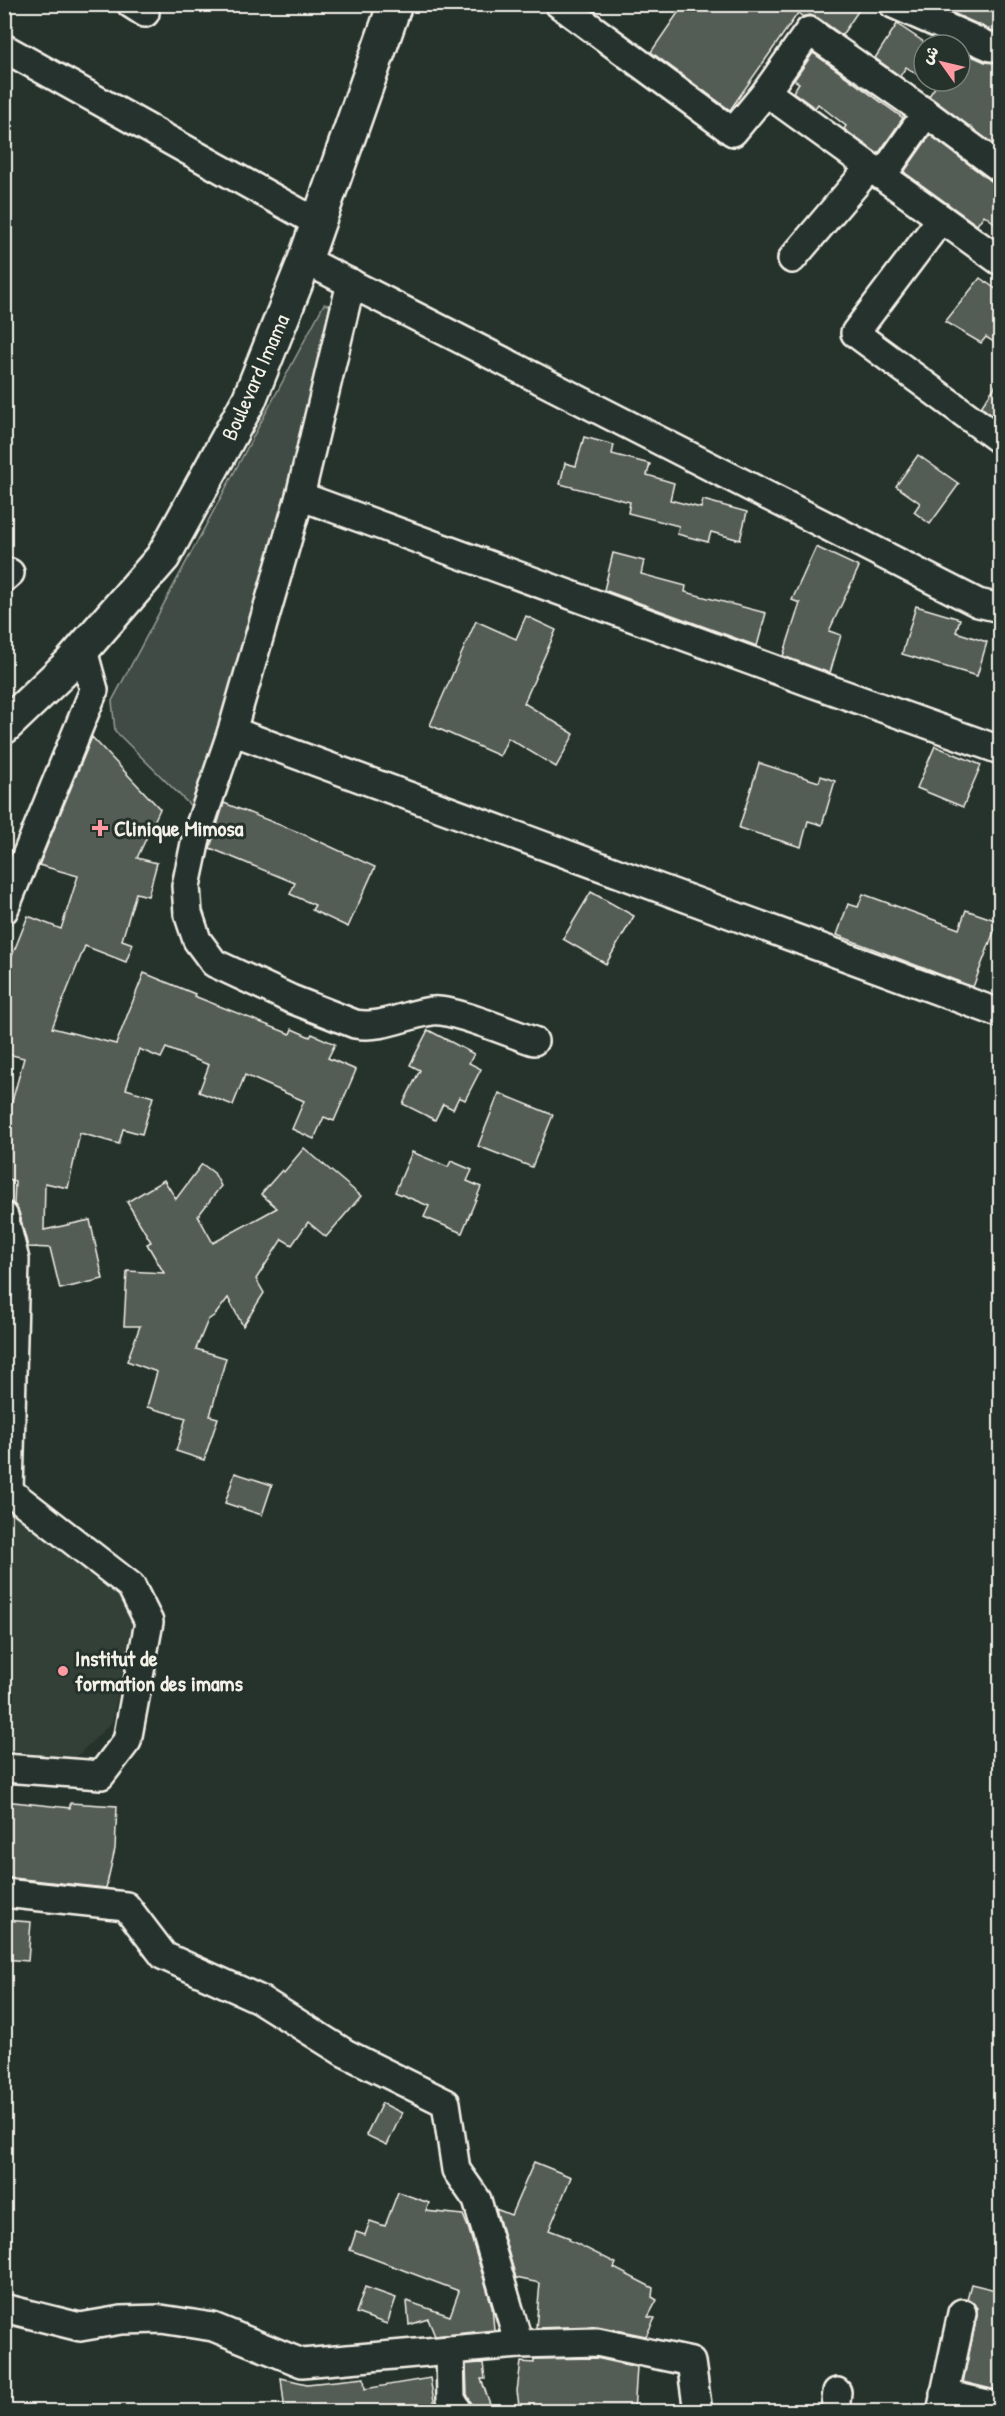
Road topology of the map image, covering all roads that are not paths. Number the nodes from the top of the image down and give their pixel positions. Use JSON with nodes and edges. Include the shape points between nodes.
{"nodes":[{"id":1,"x":395,"y":4,"type":"edge"},
{"id":2,"x":559,"y":4,"type":"edge"},
{"id":3,"x":893,"y":4,"type":"edge"},
{"id":4,"x":991,"y":47,"type":"dead end"},
{"id":5,"x":4,"y":48,"type":"edge"},
{"id":6,"x":766,"y":92,"type":"junction"},
{"id":7,"x":926,"y":113,"type":"junction"},
{"id":8,"x":1000,"y":168,"type":"edge"},
{"id":9,"x":876,"y":171,"type":"junction"},
{"id":10,"x":940,"y":219,"type":"junction"},
{"id":11,"x":318,"y":223,"type":"junction"},
{"id":12,"x":792,"y":259,"type":"dead end"},
{"id":13,"x":305,"y":260,"type":"junction"},
{"id":14,"x":1000,"y":261,"type":"edge"},
{"id":15,"x":351,"y":283,"type":"junction"},
{"id":16,"x":1000,"y":440,"type":"edge"},
{"id":17,"x":300,"y":496,"type":"junction"},
{"id":18,"x":1000,"y":608,"type":"edge"},
{"id":19,"x":83,"y":650,"type":"junction"},
{"id":20,"x":4,"y":727,"type":"edge"},
{"id":21,"x":232,"y":731,"type":"junction"},
{"id":22,"x":1000,"y":750,"type":"edge"},
{"id":23,"x":4,"y":910,"type":"edge"},
{"id":24,"x":996,"y":1012,"type":"dead end"},
{"id":25,"x":534,"y":1041,"type":"dead end"},
{"id":26,"x":4,"y":1216,"type":"edge"},
{"id":27,"x":4,"y":1767,"type":"edge"},
{"id":28,"x":4,"y":1893,"type":"edge"},
{"id":29,"x":4,"y":2308,"type":"edge"},
{"id":30,"x":962,"y":2313,"type":"dead end"},
{"id":31,"x":519,"y":2344,"type":"junction"},
{"id":32,"x":450,"y":2350,"type":"junction"},
{"id":33,"x":943,"y":2403,"type":"edge"},
{"id":34,"x":1000,"y":2408,"type":"edge"},
{"id":35,"x":459,"y":2412,"type":"edge"},
{"id":36,"x":698,"y":2412,"type":"edge"}],
"edges":[{"from":1,"to":11,"type":"main road","name":"Boulevard Imama"},
{"from":2,"to":6,"type":"street","via":[[733,132]]},
{"from":3,"to":4,"type":"street"},
{"from":5,"to":11,"type":"street"},
{"from":6,"to":7,"type":"street","via":[[809,31]]},
{"from":6,"to":9,"type":"street"},
{"from":7,"to":8,"type":"street"},
{"from":7,"to":9,"type":"street"},
{"from":9,"to":10,"type":"street"},
{"from":9,"to":12,"type":"street"},
{"from":10,"to":14,"type":"street"},
{"from":10,"to":16,"type":"street","via":[[855,333]]},
{"from":11,"to":13,"type":"main road","name":"Boulevard Imama"},
{"from":13,"to":15,"type":"street"},
{"from":13,"to":19,"type":"main road","name":"Boulevard Imama","via":[[249,400],[163,557]]},
{"from":15,"to":17,"type":"street"},
{"from":15,"to":18,"type":"street","via":[[978,603]]},
{"from":17,"to":21,"type":"street"},
{"from":17,"to":22,"type":"street"},
{"from":19,"to":20,"type":"main road","name":"Boulevard Imama"},
{"from":19,"to":23,"type":"street","via":[[94,690]]},
{"from":21,"to":24,"type":"street"},
{"from":21,"to":25,"type":"street","via":[[197,834],[186,886],[188,913],[197,940],[214,963],[356,1024],[383,1024],[434,1011],[450,1012]]},
{"from":26,"to":27,"type":"street","via":[[15,1260],[9,1491],[131,1586],[149,1622],[127,1741],[101,1775]]},
{"from":28,"to":31,"type":"street","via":[[126,1906],[164,1956],[259,1999],[345,2053],[446,2103],[456,2170],[477,2200]]},
{"from":29,"to":32,"type":"street","via":[[80,2327],[161,2319],[213,2327],[302,2363]]},
{"from":30,"to":33,"type":"street"},
{"from":31,"to":32,"type":"street"},
{"from":31,"to":36,"type":"street","via":[[597,2342],[691,2362]]},
{"from":32,"to":35,"type":"street","via":[[451,2399]]},
{"from":33,"to":34,"type":"street"}]}
